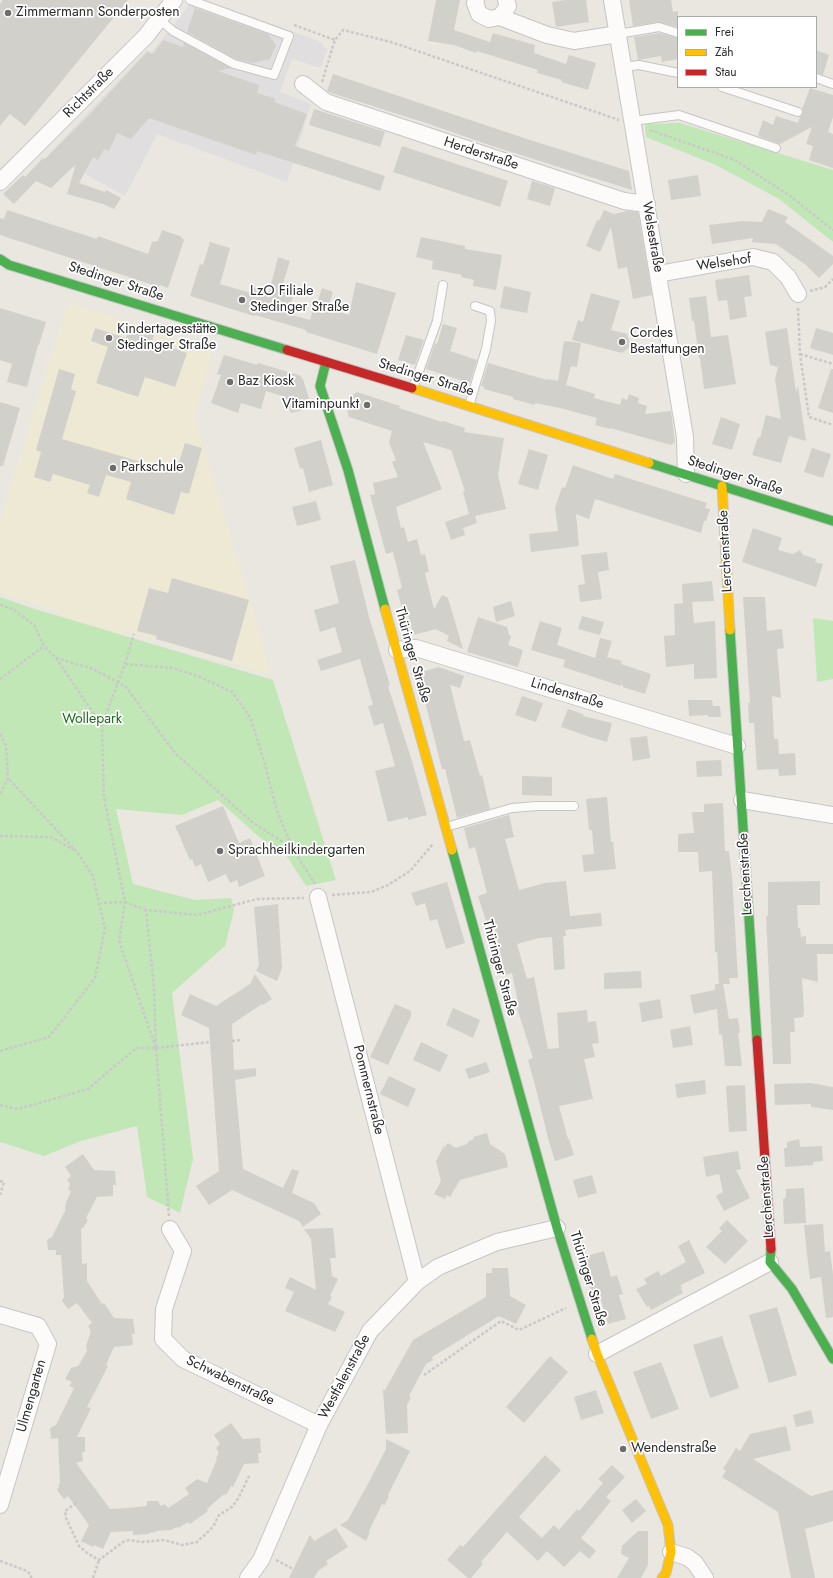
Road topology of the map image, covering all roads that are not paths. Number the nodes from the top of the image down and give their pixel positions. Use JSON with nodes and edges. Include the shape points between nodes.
{"nodes":[{"id":1,"x":174,"y":0,"type":"edge"},
{"id":2,"x":190,"y":0,"type":"edge"},
{"id":3,"x":476,"y":0,"type":"edge"},
{"id":4,"x":506,"y":0,"type":"edge"},
{"id":5,"x":612,"y":0,"type":"edge"},
{"id":6,"x":500,"y":17,"type":"junction"},
{"id":7,"x":160,"y":20,"type":"junction"},
{"id":8,"x":677,"y":33,"type":"edge"},
{"id":9,"x":618,"y":34,"type":"junction"},
{"id":10,"x":623,"y":67,"type":"junction"},
{"id":11,"x":677,"y":73,"type":"edge"},
{"id":12,"x":817,"y":78,"type":"edge"},
{"id":13,"x":304,"y":84,"type":"dead end"},
{"id":14,"x":833,"y":84,"type":"edge"},
{"id":15,"x":725,"y":88,"type":"edge"},
{"id":16,"x":798,"y":112,"type":"dead end"},
{"id":17,"x":633,"y":123,"type":"junction"},
{"id":18,"x":776,"y":148,"type":"dead end"},
{"id":19,"x":0,"y":182,"type":"edge"},
{"id":20,"x":646,"y":204,"type":"junction"},
{"id":21,"x":0,"y":259,"type":"edge"},
{"id":22,"x":10,"y":265,"type":"junction"},
{"id":23,"x":0,"y":266,"type":"edge"},
{"id":24,"x":658,"y":274,"type":"junction"},
{"id":25,"x":443,"y":285,"type":"dead end"},
{"id":26,"x":798,"y":294,"type":"road end"},
{"id":27,"x":475,"y":306,"type":"dead end"},
{"id":28,"x":326,"y":362,"type":"junction"},
{"id":29,"x":412,"y":389,"type":"junction"},
{"id":30,"x":469,"y":406,"type":"junction"},
{"id":31,"x":686,"y":474,"type":"junction"},
{"id":32,"x":722,"y":486,"type":"junction"},
{"id":33,"x":833,"y":522,"type":"edge"},
{"id":34,"x":397,"y":650,"type":"junction"},
{"id":35,"x":737,"y":746,"type":"junction"},
{"id":36,"x":742,"y":800,"type":"junction"},
{"id":37,"x":574,"y":806,"type":"dead end"},
{"id":38,"x":833,"y":815,"type":"edge"},
{"id":39,"x":446,"y":828,"type":"junction"},
{"id":40,"x":320,"y":897,"type":"road end"},
{"id":41,"x":557,"y":1228,"type":"junction"},
{"id":42,"x":170,"y":1229,"type":"road end"},
{"id":43,"x":770,"y":1262,"type":"junction"},
{"id":44,"x":417,"y":1282,"type":"junction"},
{"id":45,"x":0,"y":1315,"type":"edge"},
{"id":46,"x":597,"y":1354,"type":"junction"},
{"id":47,"x":833,"y":1359,"type":"edge"},
{"id":48,"x":320,"y":1425,"type":"junction"},
{"id":49,"x":0,"y":1505,"type":"edge"},
{"id":50,"x":671,"y":1552,"type":"junction"},
{"id":51,"x":664,"y":1576,"type":"edge"},
{"id":52,"x":248,"y":1578,"type":"edge"},
{"id":53,"x":705,"y":1578,"type":"edge"}],
"edges":[{"from":1,"to":7,"type":"street","name":"Richtstraße"},
{"from":2,"to":7,"type":"lane","via":[[289,36],[274,76],[234,64],[173,31]]},
{"from":3,"to":6,"type":"street","via":[[479,14],[489,19]]},
{"from":4,"to":6,"type":"street","via":[[508,6]]},
{"from":5,"to":9,"type":"street","name":"Welsestraße"},
{"from":6,"to":9,"type":"street","via":[[547,35],[574,41]]},
{"from":7,"to":19,"type":"street","name":"Richtstraße"},
{"from":8,"to":9,"type":"lane","via":[[659,27]]},
{"from":9,"to":10,"type":"street","name":"Welsestraße"},
{"from":10,"to":11,"type":"lane","via":[[639,65]]},
{"from":10,"to":17,"type":"street","name":"Welsestraße"},
{"from":12,"to":14,"type":"lane"},
{"from":13,"to":20,"type":"street","name":"Herderstraße","via":[[326,102],[616,199]]},
{"from":15,"to":16,"type":"lane"},
{"from":17,"to":18,"type":"lane","via":[[679,115]]},
{"from":17,"to":20,"type":"street","name":"Welsestraße"},
{"from":20,"to":24,"type":"street","name":"Welsestraße"},
{"from":21,"to":22,"type":"street","name":"Stedinger Straße"},
{"from":22,"to":23,"type":"street","name":"Stedinger Straße"},
{"from":22,"to":28,"type":"street","name":"Stedinger Straße"},
{"from":24,"to":26,"type":"street","name":"Welsehof","via":[[753,257],[773,262],[788,277]]},
{"from":24,"to":31,"type":"street","name":"Welsestraße","via":[[685,437]]},
{"from":25,"to":29,"type":"lane","via":[[437,321]]},
{"from":27,"to":30,"type":"lane","via":[[490,311],[491,321],[486,349]]},
{"from":28,"to":29,"type":"street","name":"Stedinger Straße"},
{"from":28,"to":34,"type":"street","name":"Thüringer Straße","via":[[320,386],[348,470]]},
{"from":29,"to":30,"type":"street","name":"Stedinger Straße"},
{"from":30,"to":31,"type":"street","name":"Stedinger Straße"},
{"from":31,"to":32,"type":"street","name":"Stedinger Straße"},
{"from":32,"to":33,"type":"street","name":"Stedinger Straße"},
{"from":32,"to":35,"type":"street","name":"Lerchenstraße"},
{"from":34,"to":35,"type":"street","name":"Lindenstraße","via":[[416,648]]},
{"from":34,"to":39,"type":"street","name":"Thüringer Straße"},
{"from":35,"to":36,"type":"street","name":"Lerchenstraße"},
{"from":36,"to":38,"type":"street"},
{"from":36,"to":43,"type":"street","name":"Lerchenstraße"},
{"from":37,"to":39,"type":"lane","via":[[512,808]]},
{"from":39,"to":41,"type":"street","name":"Thüringer Straße"},
{"from":40,"to":44,"type":"street","name":"Pommernstraße"},
{"from":41,"to":44,"type":"street","name":"Westfalenstraße","via":[[498,1242],[438,1267]]},
{"from":41,"to":46,"type":"street","name":"Thüringer Straße"},
{"from":42,"to":48,"type":"street","name":"Schwabenstraße","via":[[183,1251],[164,1309],[163,1339],[183,1359]]},
{"from":43,"to":46,"type":"street"},
{"from":43,"to":47,"type":"street","via":[[792,1289]]},
{"from":44,"to":48,"type":"street","name":"Westfalenstraße","via":[[370,1331]]},
{"from":45,"to":49,"type":"street","name":"Ulmengarten","via":[[38,1326],[48,1344]]},
{"from":46,"to":50,"type":"street","name":"Thüringer Straße","via":[[668,1525]]},
{"from":48,"to":52,"type":"street","name":"Westfalenstraße","via":[[261,1560]]},
{"from":50,"to":51,"type":"street","name":"Thüringer Straße"},
{"from":50,"to":53,"type":"street","via":[[695,1563]]}]}
